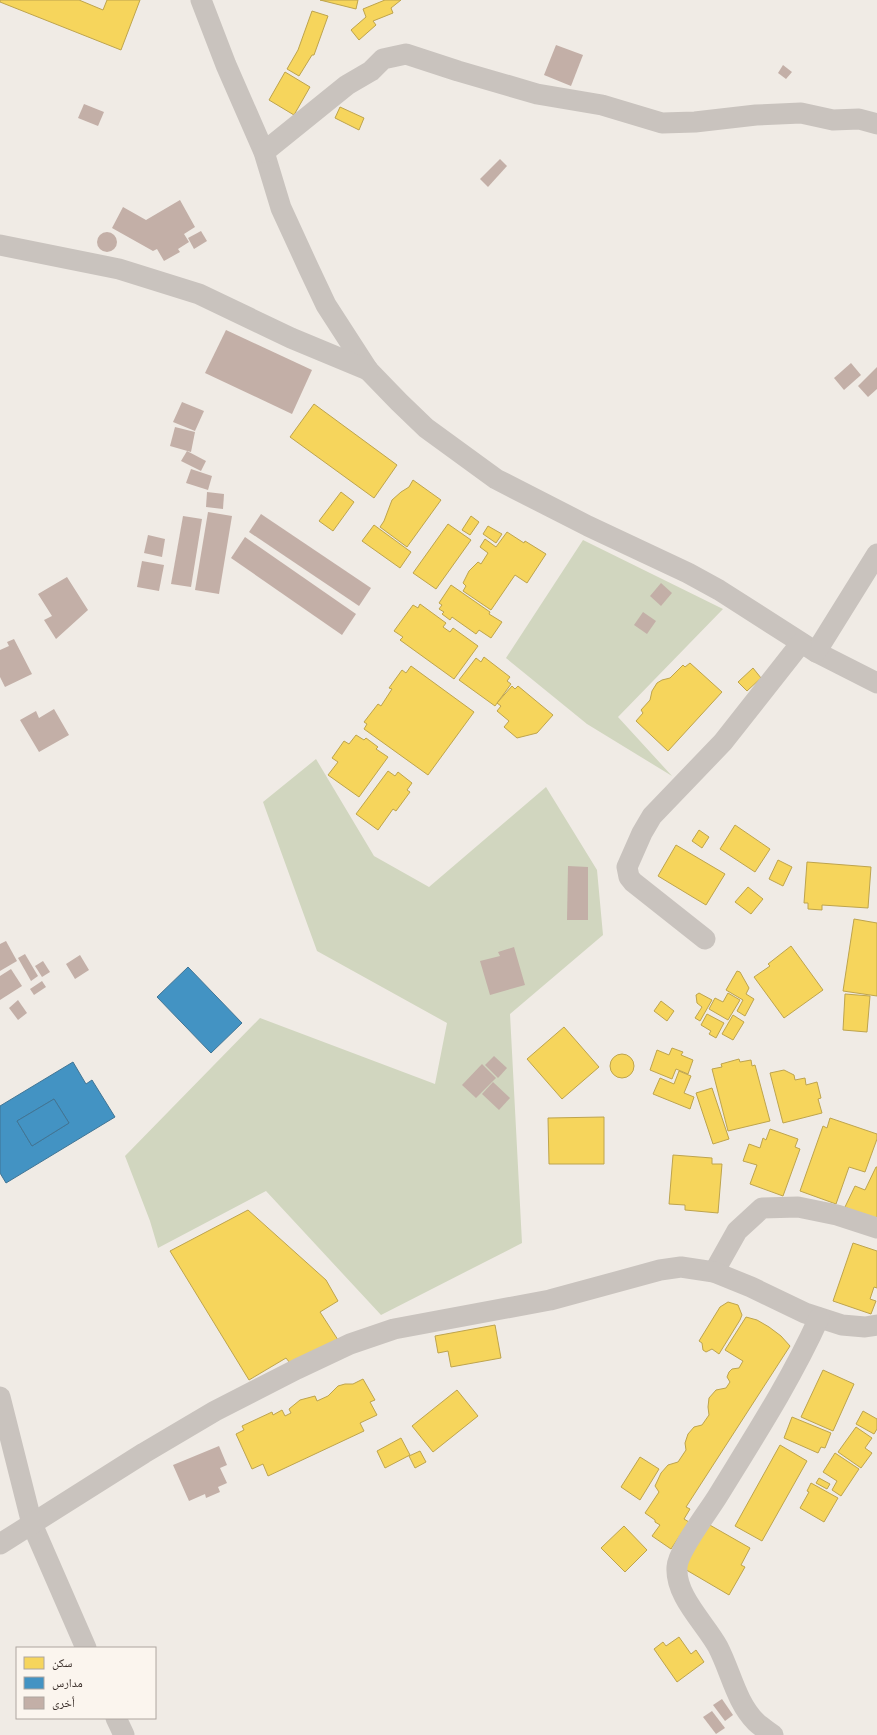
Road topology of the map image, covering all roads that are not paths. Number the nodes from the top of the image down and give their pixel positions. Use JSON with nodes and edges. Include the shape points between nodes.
{"nodes":[{"id":1,"x":201,"y":0,"type":"edge"},
{"id":2,"x":877,"y":124,"type":"edge"},
{"id":3,"x":264,"y":152,"type":"junction"},
{"id":4,"x":0,"y":245,"type":"edge"},
{"id":5,"x":368,"y":370,"type":"junction"},
{"id":6,"x":877,"y":554,"type":"edge"},
{"id":7,"x":809,"y":648,"type":"junction"},
{"id":8,"x":877,"y":683,"type":"edge"},
{"id":9,"x":705,"y":939,"type":"dead end"},
{"id":10,"x":877,"y":1228,"type":"edge"},
{"id":11,"x":714,"y":1272,"type":"junction"},
{"id":12,"x":819,"y":1318,"type":"junction"},
{"id":13,"x":877,"y":1325,"type":"edge"},
{"id":14,"x":0,"y":1397,"type":"edge"},
{"id":15,"x":32,"y":1524,"type":"junction"},
{"id":16,"x":0,"y":1544,"type":"edge"},
{"id":17,"x":86,"y":1647,"type":"edge"},
{"id":18,"x":116,"y":1719,"type":"edge"},
{"id":19,"x":124,"y":1735,"type":"edge"},
{"id":20,"x":773,"y":1735,"type":"edge"}],
"edges":[{"from":1,"to":3,"type":"street"},
{"from":2,"to":3,"type":"street","via":[[859,119],[833,120],[801,113],[662,123],[602,106],[537,94],[458,72],[406,54],[384,59],[371,71],[347,85]]},
{"from":3,"to":5,"type":"street","via":[[281,208],[326,305]]},
{"from":4,"to":5,"type":"street","via":[[119,268],[199,294],[291,338]]},
{"from":5,"to":7,"type":"street","via":[[426,428],[496,479],[688,573]]},
{"from":6,"to":7,"type":"street"},
{"from":7,"to":8,"type":"street"},
{"from":7,"to":9,"type":"street","via":[[652,816],[627,867],[626,872],[633,882]]},
{"from":10,"to":11,"type":"street","via":[[837,1215],[798,1207],[762,1208],[737,1231]]},
{"from":11,"to":12,"type":"street"},
{"from":11,"to":15,"type":"street","via":[[681,1267],[660,1270],[550,1300],[394,1329],[350,1344],[215,1411]]},
{"from":12,"to":13,"type":"street","via":[[842,1325],[866,1328]]},
{"from":12,"to":20,"type":"street","via":[[780,1393],[680,1555],[677,1568],[679,1583],[686,1601],[707,1628],[743,1704],[756,1722]]},
{"from":14,"to":15,"type":"street"},
{"from":15,"to":16,"type":"street"},
{"from":15,"to":17,"type":"street"},
{"from":18,"to":19,"type":"street"}]}
